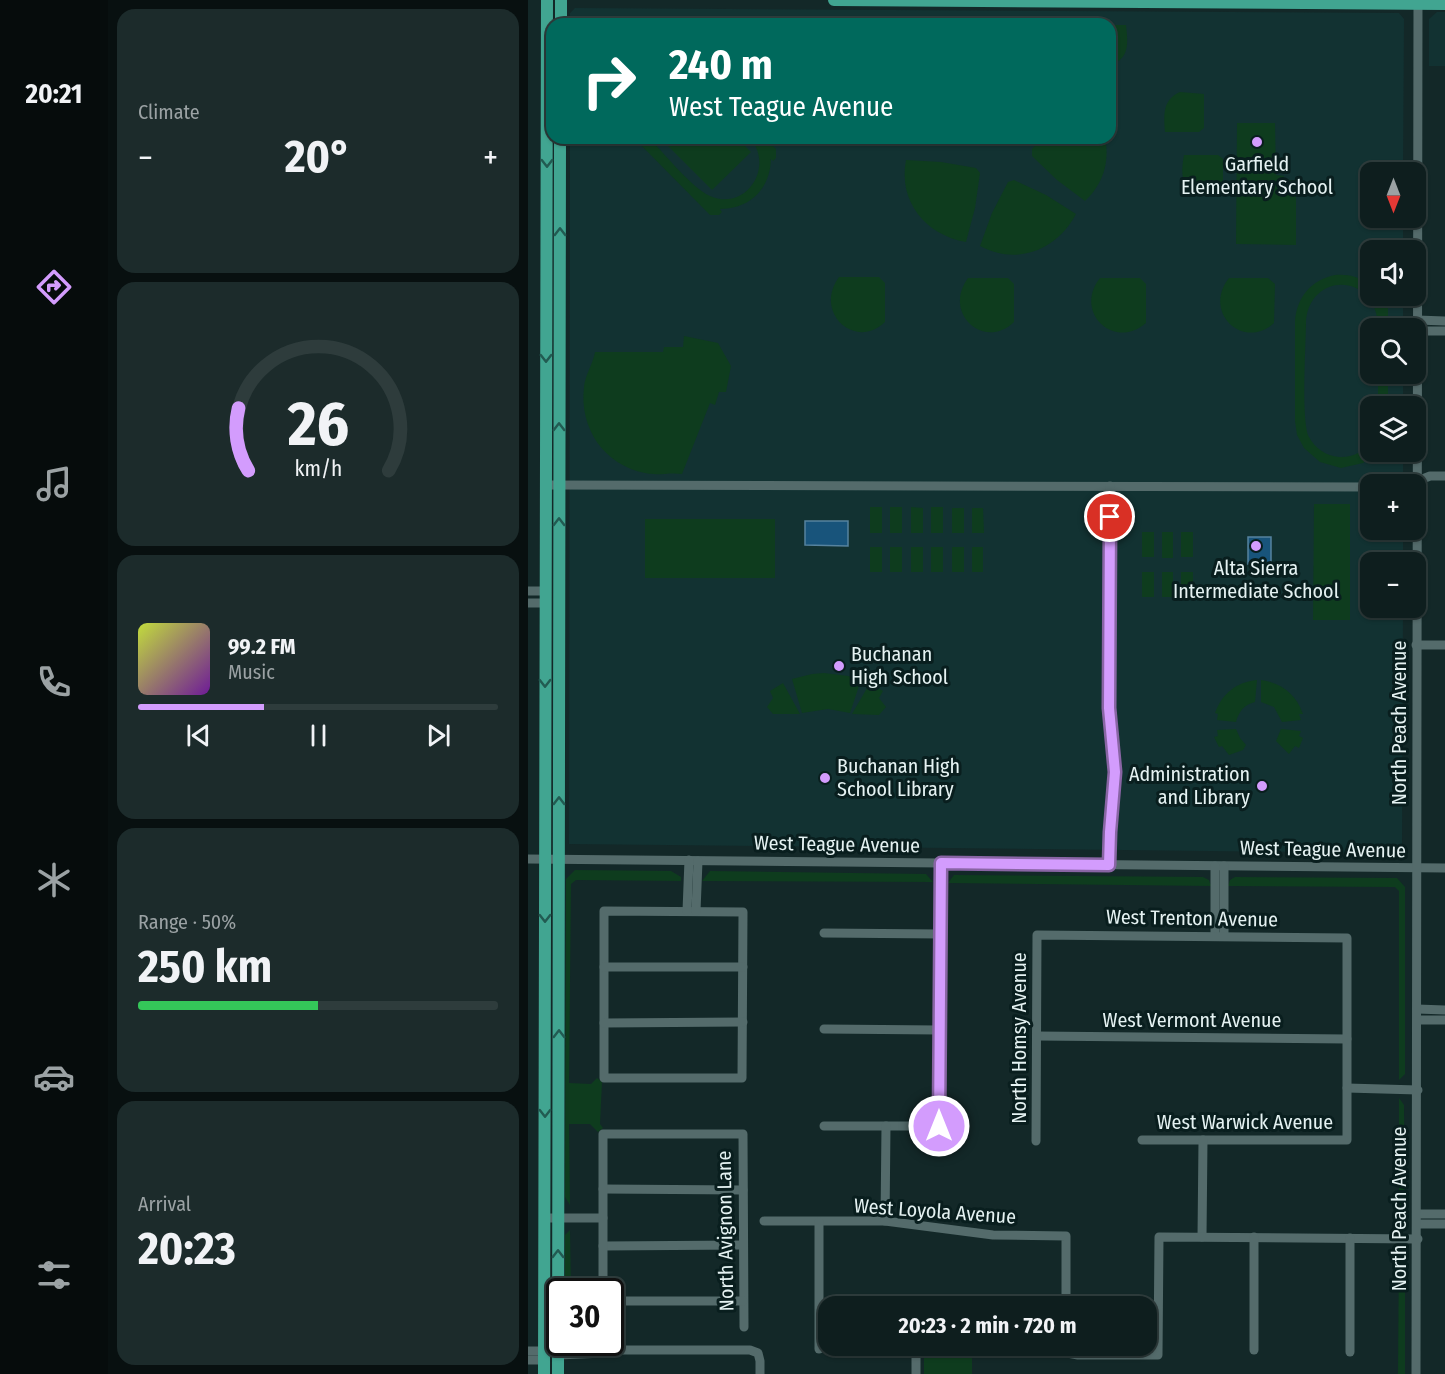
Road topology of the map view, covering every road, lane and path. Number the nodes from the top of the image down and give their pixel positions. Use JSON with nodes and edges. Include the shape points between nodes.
{"nodes":[{"id":1,"x":547,"y":0,"type":"edge"},
{"id":2,"x":561,"y":0,"type":"edge"},
{"id":3,"x":834,"y":0,"type":"edge"},
{"id":4,"x":1418,"y":2,"type":"edge"},
{"id":5,"x":1445,"y":4,"type":"edge"},
{"id":6,"x":547,"y":18,"type":"edge"},
{"id":7,"x":561,"y":18,"type":"edge"},
{"id":8,"x":547,"y":144,"type":"edge"},
{"id":9,"x":560,"y":144,"type":"edge"},
{"id":10,"x":547,"y":201,"type":"junction"},
{"id":11,"x":560,"y":202,"type":"junction"},
{"id":12,"x":1417,"y":318,"type":"edge"},
{"id":13,"x":1445,"y":321,"type":"edge"},
{"id":14,"x":1426,"y":324,"type":"edge"},
{"id":15,"x":1426,"y":328,"type":"edge"},
{"id":16,"x":1445,"y":331,"type":"edge"},
{"id":17,"x":1416,"y":384,"type":"edge"},
{"id":18,"x":1414,"y":474,"type":"edge"},
{"id":19,"x":1445,"y":476,"type":"edge"},
{"id":20,"x":1426,"y":478,"type":"edge"},
{"id":21,"x":546,"y":485,"type":"junction"},
{"id":22,"x":559,"y":485,"type":"junction"},
{"id":23,"x":1110,"y":486,"type":"junction"},
{"id":24,"x":1360,"y":487,"type":"edge"},
{"id":25,"x":546,"y":540,"type":"junction"},
{"id":26,"x":1415,"y":540,"type":"edge"},
{"id":27,"x":528,"y":591,"type":"edge"},
{"id":28,"x":546,"y":597,"type":"junction"},
{"id":29,"x":528,"y":603,"type":"edge"},
{"id":30,"x":1416,"y":645,"type":"junction"},
{"id":31,"x":1445,"y":645,"type":"edge"},
{"id":32,"x":559,"y":650,"type":"junction"},
{"id":33,"x":528,"y":859,"type":"edge"},
{"id":34,"x":545,"y":859,"type":"junction"},
{"id":35,"x":559,"y":859,"type":"junction"},
{"id":36,"x":694,"y":860,"type":"junction"},
{"id":37,"x":941,"y":863,"type":"junction"},
{"id":38,"x":1109,"y":865,"type":"junction"},
{"id":39,"x":1220,"y":866,"type":"junction"},
{"id":40,"x":1417,"y":868,"type":"junction"},
{"id":41,"x":1445,"y":868,"type":"edge"},
{"id":42,"x":691,"y":911,"type":"junction"},
{"id":43,"x":824,"y":933,"type":"dead end"},
{"id":44,"x":940,"y":934,"type":"junction"},
{"id":45,"x":1037,"y":935,"type":"joint"},
{"id":46,"x":1219,"y":936,"type":"junction"},
{"id":47,"x":604,"y":967,"type":"junction"},
{"id":48,"x":743,"y":967,"type":"junction"},
{"id":49,"x":1417,"y":1009,"type":"junction"},
{"id":50,"x":1445,"y":1010,"type":"edge"},
{"id":51,"x":1417,"y":1020,"type":"junction"},
{"id":52,"x":1445,"y":1020,"type":"edge"},
{"id":53,"x":743,"y":1022,"type":"junction"},
{"id":54,"x":604,"y":1023,"type":"junction"},
{"id":55,"x":824,"y":1029,"type":"dead end"},
{"id":56,"x":939,"y":1030,"type":"junction"},
{"id":57,"x":1036,"y":1036,"type":"junction"},
{"id":58,"x":1347,"y":1039,"type":"junction"},
{"id":59,"x":1347,"y":1088,"type":"junction"},
{"id":60,"x":1418,"y":1090,"type":"junction"},
{"id":61,"x":825,"y":1126,"type":"dead end"},
{"id":62,"x":886,"y":1126,"type":"junction"},
{"id":63,"x":1142,"y":1140,"type":"dead end"},
{"id":64,"x":1203,"y":1140,"type":"junction"},
{"id":65,"x":1036,"y":1141,"type":"dead end"},
{"id":66,"x":603,"y":1189,"type":"junction"},
{"id":67,"x":743,"y":1190,"type":"junction"},
{"id":68,"x":1445,"y":1214,"type":"edge"},
{"id":69,"x":544,"y":1218,"type":"junction"},
{"id":70,"x":559,"y":1218,"type":"junction"},
{"id":71,"x":603,"y":1218,"type":"junction"},
{"id":72,"x":1418,"y":1219,"type":"junction"},
{"id":73,"x":764,"y":1221,"type":"dead end"},
{"id":74,"x":885,"y":1221,"type":"junction"},
{"id":75,"x":819,"y":1222,"type":"junction"},
{"id":76,"x":1445,"y":1224,"type":"edge"},
{"id":77,"x":1202,"y":1237,"type":"junction"},
{"id":78,"x":1254,"y":1238,"type":"junction"},
{"id":79,"x":1350,"y":1238,"type":"junction"},
{"id":80,"x":1418,"y":1239,"type":"junction"},
{"id":81,"x":743,"y":1245,"type":"junction"},
{"id":82,"x":603,"y":1246,"type":"junction"},
{"id":83,"x":544,"y":1252,"type":"junction"},
{"id":84,"x":550,"y":1278,"type":"edge"},
{"id":85,"x":559,"y":1278,"type":"edge"},
{"id":86,"x":603,"y":1278,"type":"edge"},
{"id":87,"x":823,"y":1296,"type":"edge"},
{"id":88,"x":1066,"y":1296,"type":"edge"},
{"id":89,"x":624,"y":1301,"type":"edge"},
{"id":90,"x":743,"y":1301,"type":"junction"},
{"id":91,"x":744,"y":1327,"type":"dead end"},
{"id":92,"x":624,"y":1350,"type":"edge"},
{"id":93,"x":1254,"y":1350,"type":"dead end"},
{"id":94,"x":528,"y":1351,"type":"edge"},
{"id":95,"x":1350,"y":1352,"type":"dead end"},
{"id":96,"x":1157,"y":1355,"type":"edge"},
{"id":97,"x":544,"y":1356,"type":"junction"},
{"id":98,"x":558,"y":1356,"type":"edge"},
{"id":99,"x":916,"y":1356,"type":"edge"},
{"id":100,"x":528,"y":1360,"type":"edge"},
{"id":101,"x":544,"y":1374,"type":"edge"},
{"id":102,"x":550,"y":1374,"type":"edge"},
{"id":103,"x":558,"y":1374,"type":"edge"},
{"id":104,"x":760,"y":1374,"type":"edge"},
{"id":105,"x":916,"y":1374,"type":"edge"},
{"id":106,"x":1416,"y":1374,"type":"edge"}],
"edges":[{"from":1,"to":6,"type":"main road","one_way":true},
{"from":2,"to":7,"type":"main road"},
{"from":3,"to":4,"type":"main road"},
{"from":4,"to":5,"type":"main road"},
{"from":4,"to":12,"type":"street","name":"North Peach Avenue"},
{"from":8,"to":10,"type":"main road","one_way":true},
{"from":9,"to":11,"type":"main road"},
{"from":10,"to":11,"type":"main road"},
{"from":10,"to":21,"type":"main road","one_way":true},
{"from":22,"to":11,"type":"main road","one_way":true},
{"from":13,"to":14,"type":"street"},
{"from":15,"to":16,"type":"street"},
{"from":17,"to":18,"type":"street","name":"North Peach Avenue"},
{"from":19,"to":20,"type":"street"},
{"from":21,"to":22,"type":"street"},
{"from":21,"to":25,"type":"main road"},
{"from":22,"to":23,"type":"street"},
{"from":32,"to":22,"type":"main road","one_way":true},
{"from":23,"to":24,"type":"street"},
{"from":23,"to":38,"type":"street","via":[[1109,708],[1115,772]]},
{"from":25,"to":28,"type":"main road"},
{"from":25,"to":32,"type":"main road","via":[[552,573],[552,642]]},
{"from":26,"to":30,"type":"street","name":"North Peach Avenue"},
{"from":27,"to":28,"type":"street"},
{"from":28,"to":29,"type":"street"},
{"from":28,"to":34,"type":"main road","one_way":true},
{"from":30,"to":31,"type":"street"},
{"from":30,"to":40,"type":"street","name":"North Peach Avenue"},
{"from":35,"to":32,"type":"main road","one_way":true},
{"from":33,"to":34,"type":"street","name":"West Teague Avenue"},
{"from":34,"to":35,"type":"street","name":"West Teague Avenue"},
{"from":34,"to":69,"type":"main road","one_way":true},
{"from":35,"to":36,"type":"street","name":"West Teague Avenue"},
{"from":70,"to":35,"type":"main road","one_way":true},
{"from":36,"to":37,"type":"street","name":"West Teague Avenue"},
{"from":36,"to":42,"type":"street"},
{"from":37,"to":38,"type":"street","name":"West Teague Avenue"},
{"from":37,"to":44,"type":"street"},
{"from":38,"to":39,"type":"street","name":"West Teague Avenue"},
{"from":39,"to":40,"type":"street","name":"West Teague Avenue"},
{"from":39,"to":46,"type":"street"},
{"from":40,"to":41,"type":"street","name":"West Teague Avenue"},
{"from":40,"to":49,"type":"street","name":"North Peach Avenue"},
{"from":42,"to":47,"type":"street","via":[[604,911]]},
{"from":42,"to":48,"type":"street","via":[[743,912]]},
{"from":43,"to":44,"type":"street"},
{"from":44,"to":56,"type":"street"},
{"from":45,"to":46,"type":"street","name":"West Trenton Avenue"},
{"from":45,"to":57,"type":"street","name":"North Homsy Avenue"},
{"from":46,"to":58,"type":"street","name":"West Trenton Avenue","via":[[1347,938]]},
{"from":47,"to":48,"type":"street"},
{"from":47,"to":54,"type":"street"},
{"from":48,"to":53,"type":"street"},
{"from":49,"to":50,"type":"street"},
{"from":49,"to":51,"type":"street","name":"North Peach Avenue"},
{"from":51,"to":52,"type":"street"},
{"from":51,"to":60,"type":"street","name":"North Peach Avenue"},
{"from":53,"to":54,"type":"street"},
{"from":53,"to":54,"type":"street","via":[[742,1078],[604,1078]]},
{"from":55,"to":56,"type":"street"},
{"from":56,"to":62,"type":"street","via":[[939,1126]]},
{"from":57,"to":58,"type":"street","name":"West Vermont Avenue"},
{"from":57,"to":65,"type":"street","name":"North Homsy Avenue"},
{"from":58,"to":59,"type":"street"},
{"from":59,"to":60,"type":"street","name":"West Warwick Avenue"},
{"from":59,"to":64,"type":"street","name":"West Warwick Avenue","via":[[1347,1140]]},
{"from":60,"to":72,"type":"street","name":"North Peach Avenue"},
{"from":61,"to":62,"type":"street"},
{"from":62,"to":74,"type":"street"},
{"from":63,"to":64,"type":"street","name":"West Warwick Avenue"},
{"from":64,"to":77,"type":"street"},
{"from":66,"to":67,"type":"street"},
{"from":66,"to":67,"type":"street","name":"North Avignon Lane","via":[[603,1134],[742,1134]]},
{"from":66,"to":71,"type":"street"},
{"from":67,"to":81,"type":"street","name":"North Avignon Lane"},
{"from":68,"to":72,"type":"street"},
{"from":69,"to":70,"type":"street"},
{"from":69,"to":83,"type":"main road"},
{"from":70,"to":71,"type":"street"},
{"from":85,"to":70,"type":"main road","one_way":true},
{"from":71,"to":82,"type":"street"},
{"from":72,"to":76,"type":"street"},
{"from":72,"to":80,"type":"street","name":"North Peach Avenue"},
{"from":73,"to":75,"type":"street","name":"West Loyola Avenue"},
{"from":74,"to":75,"type":"street","name":"West Loyola Avenue"},
{"from":74,"to":88,"type":"street","name":"West Loyola Avenue","via":[[993,1235],[1066,1236]]},
{"from":75,"to":87,"type":"street"},
{"from":77,"to":78,"type":"street"},
{"from":77,"to":96,"type":"street","via":[[1159,1237]]},
{"from":78,"to":79,"type":"street"},
{"from":78,"to":93,"type":"street"},
{"from":79,"to":80,"type":"street"},
{"from":79,"to":95,"type":"street"},
{"from":80,"to":106,"type":"street","name":"North Peach Avenue"},
{"from":81,"to":82,"type":"street"},
{"from":81,"to":90,"type":"street","name":"North Avignon Lane"},
{"from":82,"to":86,"type":"street"},
{"from":83,"to":84,"type":"main road"},
{"from":83,"to":97,"type":"main road"},
{"from":89,"to":90,"type":"street"},
{"from":90,"to":91,"type":"street","name":"North Avignon Lane"},
{"from":92,"to":104,"type":"street","via":[[750,1350],[758,1353]]},
{"from":94,"to":97,"type":"street"},
{"from":97,"to":100,"type":"street"},
{"from":97,"to":101,"type":"main road"},
{"from":97,"to":102,"type":"main road","via":[[550,1360]]},
{"from":98,"to":103,"type":"main road"},
{"from":99,"to":105,"type":"street"}]}
